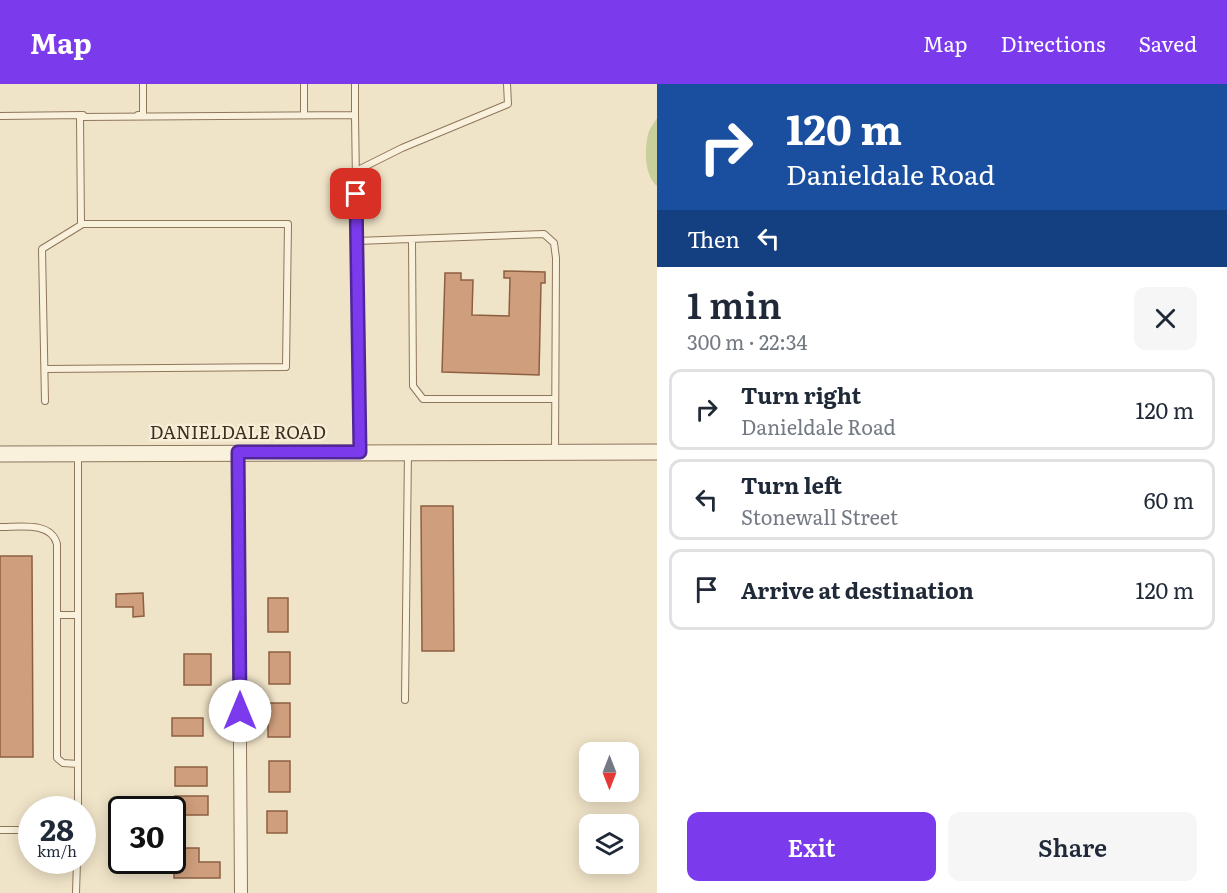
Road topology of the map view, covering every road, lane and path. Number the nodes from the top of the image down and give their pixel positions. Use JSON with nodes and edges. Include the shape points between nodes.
{"nodes":[{"id":1,"x":143,"y":84,"type":"edge"},
{"id":2,"x":304,"y":84,"type":"edge"},
{"id":3,"x":355,"y":84,"type":"edge"},
{"id":4,"x":507,"y":84,"type":"edge"},
{"id":5,"x":143,"y":115,"type":"junction"},
{"id":6,"x":304,"y":115,"type":"junction"},
{"id":7,"x":355,"y":115,"type":"junction"},
{"id":8,"x":0,"y":116,"type":"edge"},
{"id":9,"x":356,"y":171,"type":"junction"},
{"id":10,"x":81,"y":224,"type":"junction"},
{"id":11,"x":412,"y":239,"type":"junction"},
{"id":12,"x":357,"y":242,"type":"junction"},
{"id":13,"x":45,"y":369,"type":"junction"},
{"id":14,"x":555,"y":399,"type":"junction"},
{"id":15,"x":45,"y":401,"type":"dead end"},
{"id":16,"x":238,"y":452,"type":"junction"},
{"id":17,"x":360,"y":452,"type":"junction"},
{"id":18,"x":408,"y":452,"type":"junction"},
{"id":19,"x":555,"y":452,"type":"junction"},
{"id":20,"x":657,"y":452,"type":"edge"},
{"id":21,"x":0,"y":454,"type":"edge"},
{"id":22,"x":78,"y":454,"type":"junction"},
{"id":23,"x":0,"y":527,"type":"edge"},
{"id":24,"x":57,"y":615,"type":"junction"},
{"id":25,"x":78,"y":615,"type":"junction"},
{"id":26,"x":405,"y":700,"type":"dead end"},
{"id":27,"x":78,"y":764,"type":"junction"},
{"id":28,"x":78,"y":796,"type":"edge"},
{"id":29,"x":0,"y":830,"type":"edge"},
{"id":30,"x":18,"y":830,"type":"edge"},
{"id":31,"x":77,"y":874,"type":"edge"},
{"id":32,"x":76,"y":893,"type":"edge"},
{"id":33,"x":241,"y":893,"type":"edge"}],
"edges":[{"from":1,"to":5,"type":"lane"},
{"from":2,"to":6,"type":"lane"},
{"from":3,"to":7,"type":"lane"},
{"from":4,"to":9,"type":"lane","via":[[508,104]]},
{"from":5,"to":6,"type":"lane"},
{"from":5,"to":8,"type":"lane"},
{"from":5,"to":10,"type":"lane","via":[[80,117]]},
{"from":6,"to":7,"type":"lane"},
{"from":7,"to":9,"type":"lane"},
{"from":9,"to":12,"type":"lane"},
{"from":10,"to":13,"type":"lane","via":[[42,249]]},
{"from":10,"to":13,"type":"lane","via":[[288,224],[286,367]]},
{"from":11,"to":12,"type":"lane"},
{"from":11,"to":14,"type":"lane","via":[[413,386],[423,399]]},
{"from":11,"to":14,"type":"lane","via":[[544,234],[554,243]]},
{"from":12,"to":17,"type":"lane"},
{"from":13,"to":15,"type":"lane"},
{"from":14,"to":19,"type":"lane"},
{"from":16,"to":17,"type":"street","name":"DANIELDALE ROAD"},
{"from":16,"to":22,"type":"street","name":"DANIELDALE ROAD"},
{"from":16,"to":33,"type":"street"},
{"from":17,"to":18,"type":"street","name":"DANIELDALE ROAD"},
{"from":18,"to":19,"type":"street","name":"DANIELDALE ROAD"},
{"from":18,"to":26,"type":"lane"},
{"from":19,"to":20,"type":"street","name":"DANIELDALE ROAD"},
{"from":21,"to":22,"type":"street","name":"DANIELDALE ROAD"},
{"from":22,"to":25,"type":"lane"},
{"from":23,"to":24,"type":"lane","via":[[36,527],[55,535]]},
{"from":24,"to":25,"type":"lane"},
{"from":24,"to":27,"type":"lane","via":[[57,758],[63,763]]},
{"from":25,"to":27,"type":"lane"},
{"from":27,"to":28,"type":"lane"},
{"from":29,"to":30,"type":"lane"},
{"from":31,"to":32,"type":"lane"}]}
